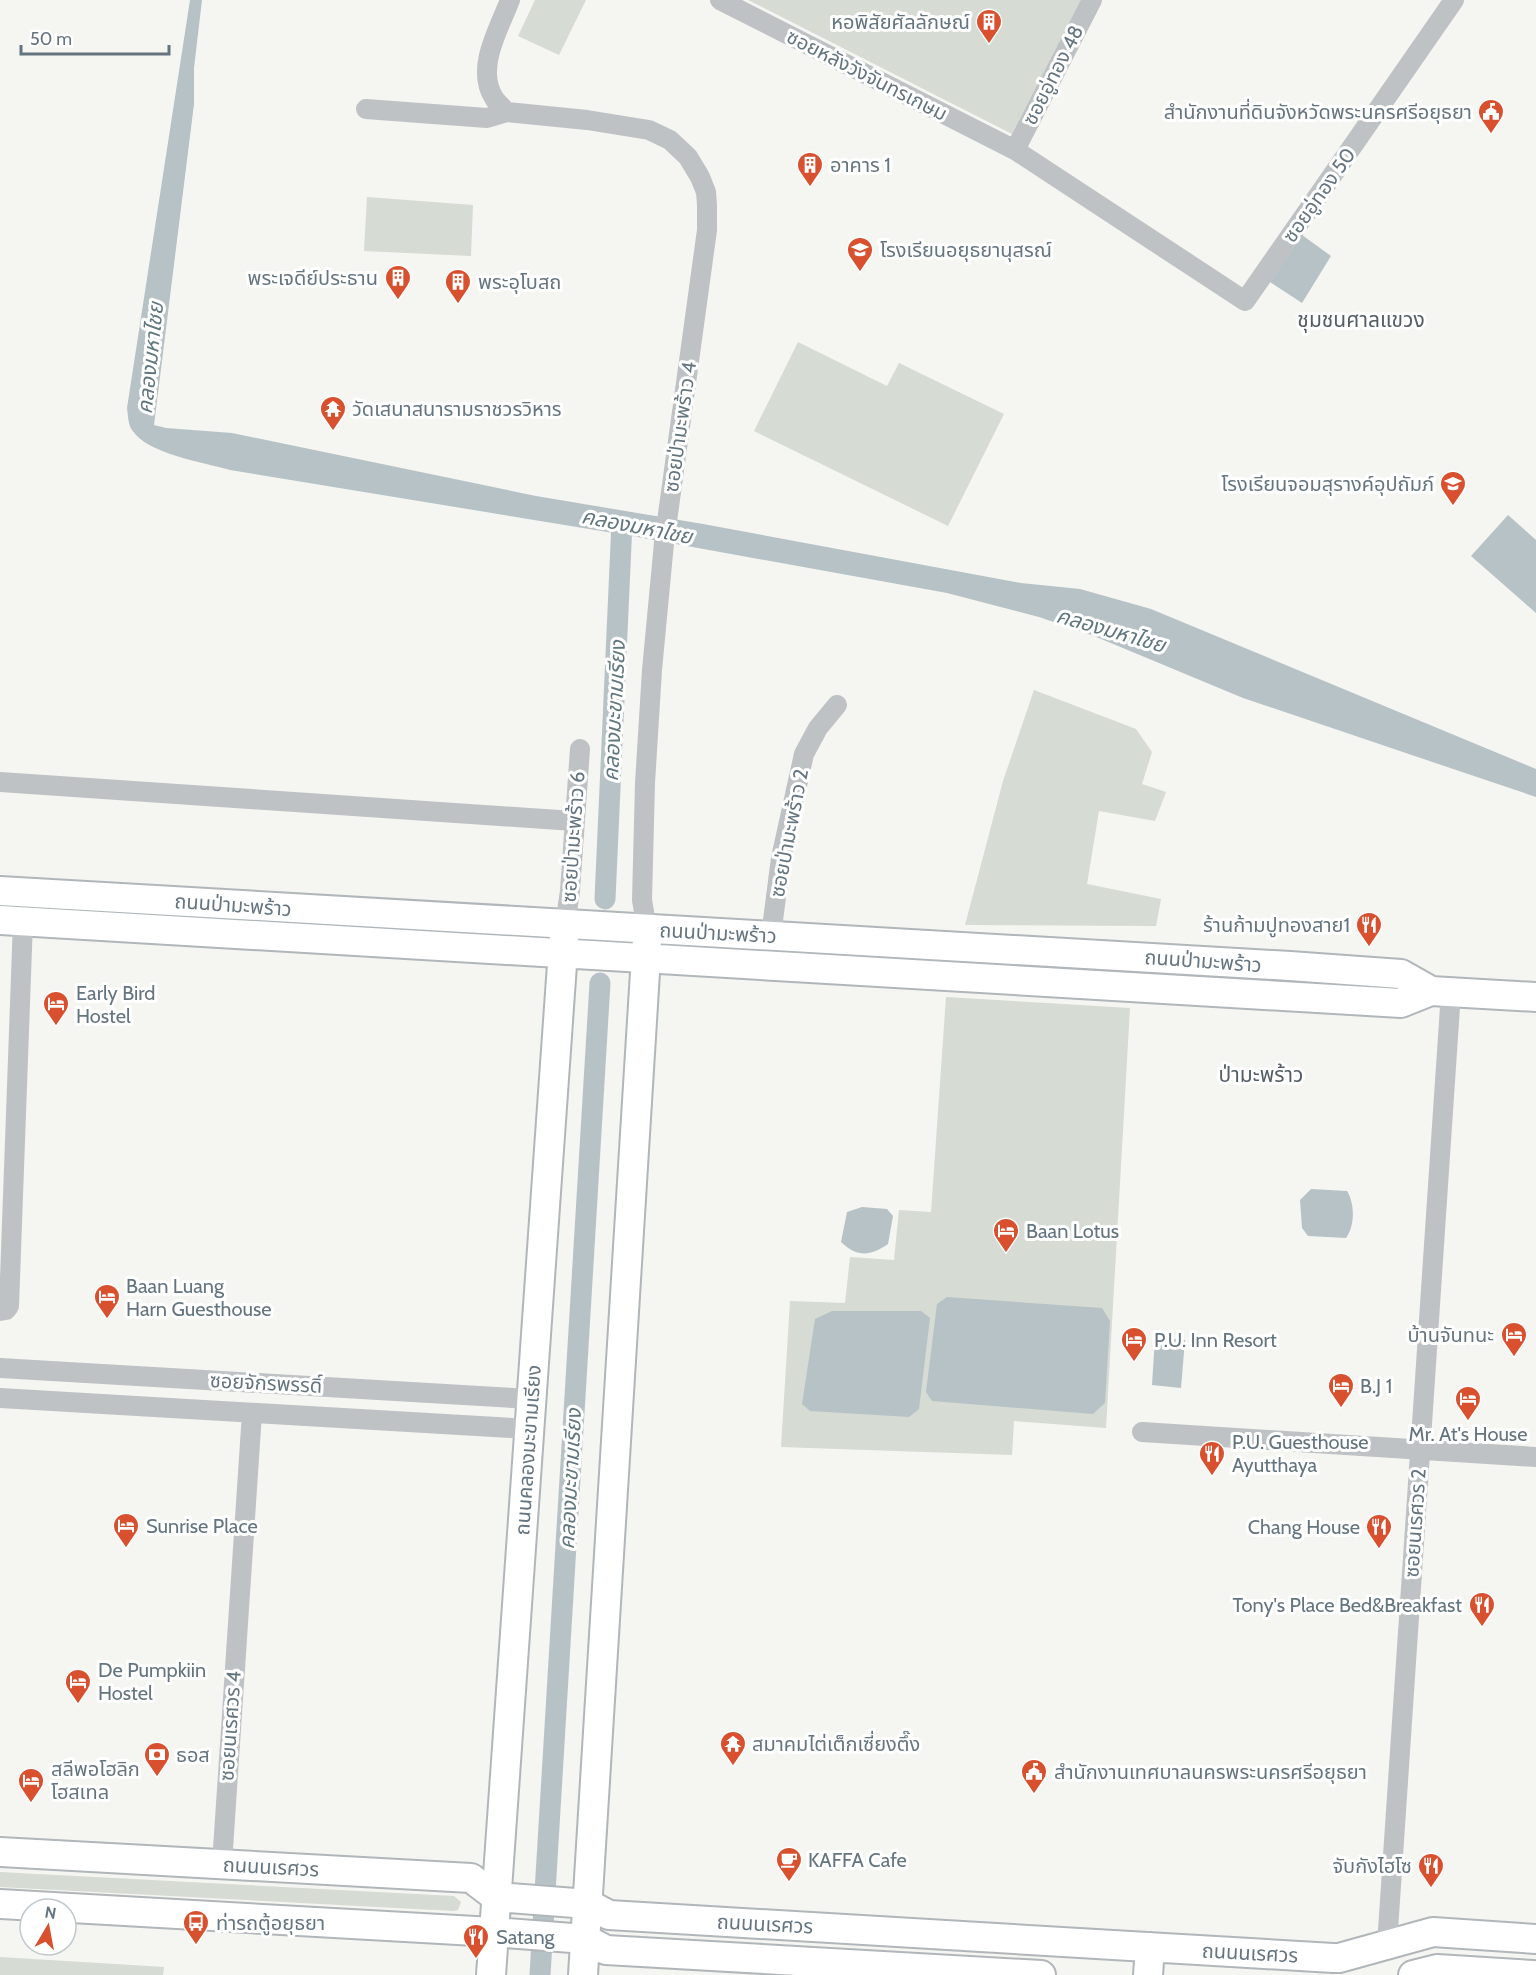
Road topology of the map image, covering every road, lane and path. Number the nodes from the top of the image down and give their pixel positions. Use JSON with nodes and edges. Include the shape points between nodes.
{"nodes":[{"id":1,"x":510,"y":0,"type":"edge"},
{"id":2,"x":720,"y":0,"type":"edge"},
{"id":3,"x":1092,"y":0,"type":"edge"},
{"id":4,"x":1454,"y":0,"type":"edge"},
{"id":5,"x":366,"y":109,"type":"dead end"},
{"id":6,"x":507,"y":112,"type":"junction"},
{"id":7,"x":1015,"y":150,"type":"junction"},
{"id":8,"x":1245,"y":301,"type":"joint"},
{"id":9,"x":837,"y":705,"type":"dead end"},
{"id":10,"x":580,"y":749,"type":"dead end"},
{"id":11,"x":0,"y":783,"type":"edge"},
{"id":12,"x":574,"y":821,"type":"junction"},
{"id":13,"x":0,"y":891,"type":"edge"},
{"id":14,"x":12,"y":920,"type":"edge"},
{"id":15,"x":565,"y":925,"type":"junction"},
{"id":16,"x":647,"y":929,"type":"junction"},
{"id":17,"x":771,"y":936,"type":"junction"},
{"id":18,"x":967,"y":948,"type":"junction"},
{"id":19,"x":563,"y":953,"type":"junction"},
{"id":20,"x":645,"y":958,"type":"junction"},
{"id":21,"x":965,"y":977,"type":"junction"},
{"id":22,"x":1441,"y":992,"type":"junction"},
{"id":23,"x":1536,"y":997,"type":"edge"},
{"id":24,"x":0,"y":1311,"type":"edge"},
{"id":25,"x":0,"y":1368,"type":"edge"},
{"id":26,"x":167,"y":1378,"type":"junction"},
{"id":27,"x":382,"y":1390,"type":"junction"},
{"id":28,"x":0,"y":1398,"type":"edge"},
{"id":29,"x":531,"y":1399,"type":"junction"},
{"id":30,"x":165,"y":1408,"type":"junction"},
{"id":31,"x":252,"y":1413,"type":"junction"},
{"id":32,"x":381,"y":1421,"type":"junction"},
{"id":33,"x":529,"y":1429,"type":"junction"},
{"id":34,"x":1142,"y":1432,"type":"dead end"},
{"id":35,"x":1420,"y":1451,"type":"junction"},
{"id":36,"x":1536,"y":1457,"type":"edge"},
{"id":37,"x":0,"y":1852,"type":"edge"},
{"id":38,"x":222,"y":1864,"type":"junction"},
{"id":39,"x":505,"y":1898,"type":"junction"},
{"id":40,"x":577,"y":1903,"type":"junction"},
{"id":41,"x":0,"y":1904,"type":"edge"},
{"id":42,"x":503,"y":1933,"type":"junction"},
{"id":43,"x":574,"y":1938,"type":"junction"},
{"id":44,"x":1536,"y":1939,"type":"edge"},
{"id":45,"x":1387,"y":1945,"type":"junction"},
{"id":46,"x":1150,"y":1947,"type":"junction"},
{"id":47,"x":491,"y":1975,"type":"edge"},
{"id":48,"x":583,"y":1975,"type":"edge"},
{"id":49,"x":1041,"y":1975,"type":"edge"},
{"id":50,"x":1148,"y":1975,"type":"edge"},
{"id":51,"x":1413,"y":1975,"type":"edge"},
{"id":52,"x":1533,"y":1975,"type":"edge"}],
"edges":[{"from":1,"to":6,"type":"street","via":[[487,67],[487,82],[494,99]]},
{"from":2,"to":7,"type":"street","name":"ซอยหลังวังจันทรเกษม"},
{"from":3,"to":7,"type":"street","name":"ซอยอู่ทอง 48"},
{"from":4,"to":8,"type":"street","name":"ซอยอู่ทอง 50"},
{"from":5,"to":6,"type":"street","name":"ซอยป่ามะพร้าว 4","via":[[487,118]]},
{"from":6,"to":16,"type":"street","name":"ซอยป่ามะพร้าว 4","via":[[649,130],[670,140],[688,157],[706,192],[707,230],[664,543],[652,670],[642,900]]},
{"from":7,"to":8,"type":"street","name":"ซอยหลังวังจันทรเกษม"},
{"from":9,"to":17,"type":"street","name":"ซอยป่ามะพร้าว 2","via":[[804,754],[781,858]]},
{"from":10,"to":12,"type":"street","name":"ซอยป่ามะพร้าว 6"},
{"from":11,"to":12,"type":"street"},
{"from":12,"to":15,"type":"street","name":"ซอยป่ามะพร้าว 6"},
{"from":13,"to":15,"type":"street","name":"ถนนป่ามะพร้าว"},
{"from":14,"to":19,"type":"street","name":"ถนนป่ามะพร้าว"},
{"from":14,"to":24,"type":"street","via":[[9,1306]]},
{"from":15,"to":16,"type":"street","name":"ถนนป่ามะพร้าว"},
{"from":15,"to":19,"type":"street","name":"ถนนคลองมะขามเรียง"},
{"from":16,"to":17,"type":"street","name":"ถนนป่ามะพร้าว"},
{"from":16,"to":20,"type":"street"},
{"from":17,"to":18,"type":"street","name":"ถนนป่ามะพร้าว"},
{"from":18,"to":21,"type":"street"},
{"from":18,"to":22,"type":"street","name":"ถนนป่ามะพร้าว","via":[[1401,974]]},
{"from":19,"to":20,"type":"street","name":"ถนนป่ามะพร้าว"},
{"from":19,"to":29,"type":"street","name":"ถนนคลองมะขามเรียง"},
{"from":20,"to":21,"type":"street","name":"ถนนป่ามะพร้าว"},
{"from":20,"to":40,"type":"street"},
{"from":21,"to":22,"type":"street","name":"ถนนป่ามะพร้าว","via":[[1401,1003]]},
{"from":22,"to":23,"type":"street","name":"ถนนป่ามะพร้าว"},
{"from":22,"to":35,"type":"street","name":"ซอยนเรศวร 2"},
{"from":25,"to":26,"type":"street","name":"ซอยจักรพรรดิ์"},
{"from":26,"to":27,"type":"street","name":"ซอยจักรพรรดิ์"},
{"from":26,"to":30,"type":"street"},
{"from":27,"to":29,"type":"street","name":"ซอยจักรพรรดิ์"},
{"from":27,"to":32,"type":"street"},
{"from":28,"to":30,"type":"street","name":"ซอยจักรพรรดิ์"},
{"from":29,"to":33,"type":"street","name":"ถนนคลองมะขามเรียง"},
{"from":30,"to":31,"type":"street","name":"ซอยจักรพรรดิ์"},
{"from":31,"to":32,"type":"street","name":"ซอยจักรพรรดิ์"},
{"from":31,"to":38,"type":"street","name":"ซอยนเรศวร 4"},
{"from":32,"to":33,"type":"street","name":"ซอยจักรพรรดิ์"},
{"from":33,"to":39,"type":"street","name":"ถนนคลองมะขามเรียง"},
{"from":34,"to":35,"type":"street"},
{"from":35,"to":36,"type":"street"},
{"from":35,"to":45,"type":"street","name":"ซอยนเรศวร 2"},
{"from":37,"to":38,"type":"street","name":"ถนนนเรศวร"},
{"from":38,"to":39,"type":"street","name":"ถนนนเรศวร","via":[[471,1878]]},
{"from":39,"to":40,"type":"street","name":"ถนนนเรศวร"},
{"from":39,"to":42,"type":"street","name":"ถนนคลองมะขามเรียง"},
{"from":40,"to":43,"type":"street"},
{"from":40,"to":46,"type":"street","name":"ถนนนเรศวร","via":[[609,1915]]},
{"from":41,"to":42,"type":"street","name":"ถนนนเรศวร"},
{"from":42,"to":43,"type":"street","name":"ถนนนเรศวร"},
{"from":42,"to":47,"type":"street","name":"ถนนคลองมะขามเรียง"},
{"from":43,"to":48,"type":"street"},
{"from":43,"to":49,"type":"street","name":"ถนนนเรศวร","via":[[606,1950]]},
{"from":44,"to":45,"type":"street","name":"ถนนนเรศวร","via":[[1433,1932]]},
{"from":45,"to":46,"type":"street","name":"ถนนนเรศวร","via":[[1339,1958]]},
{"from":46,"to":50,"type":"street"},
{"from":51,"to":52,"type":"street","via":[[1437,1969]]}]}
